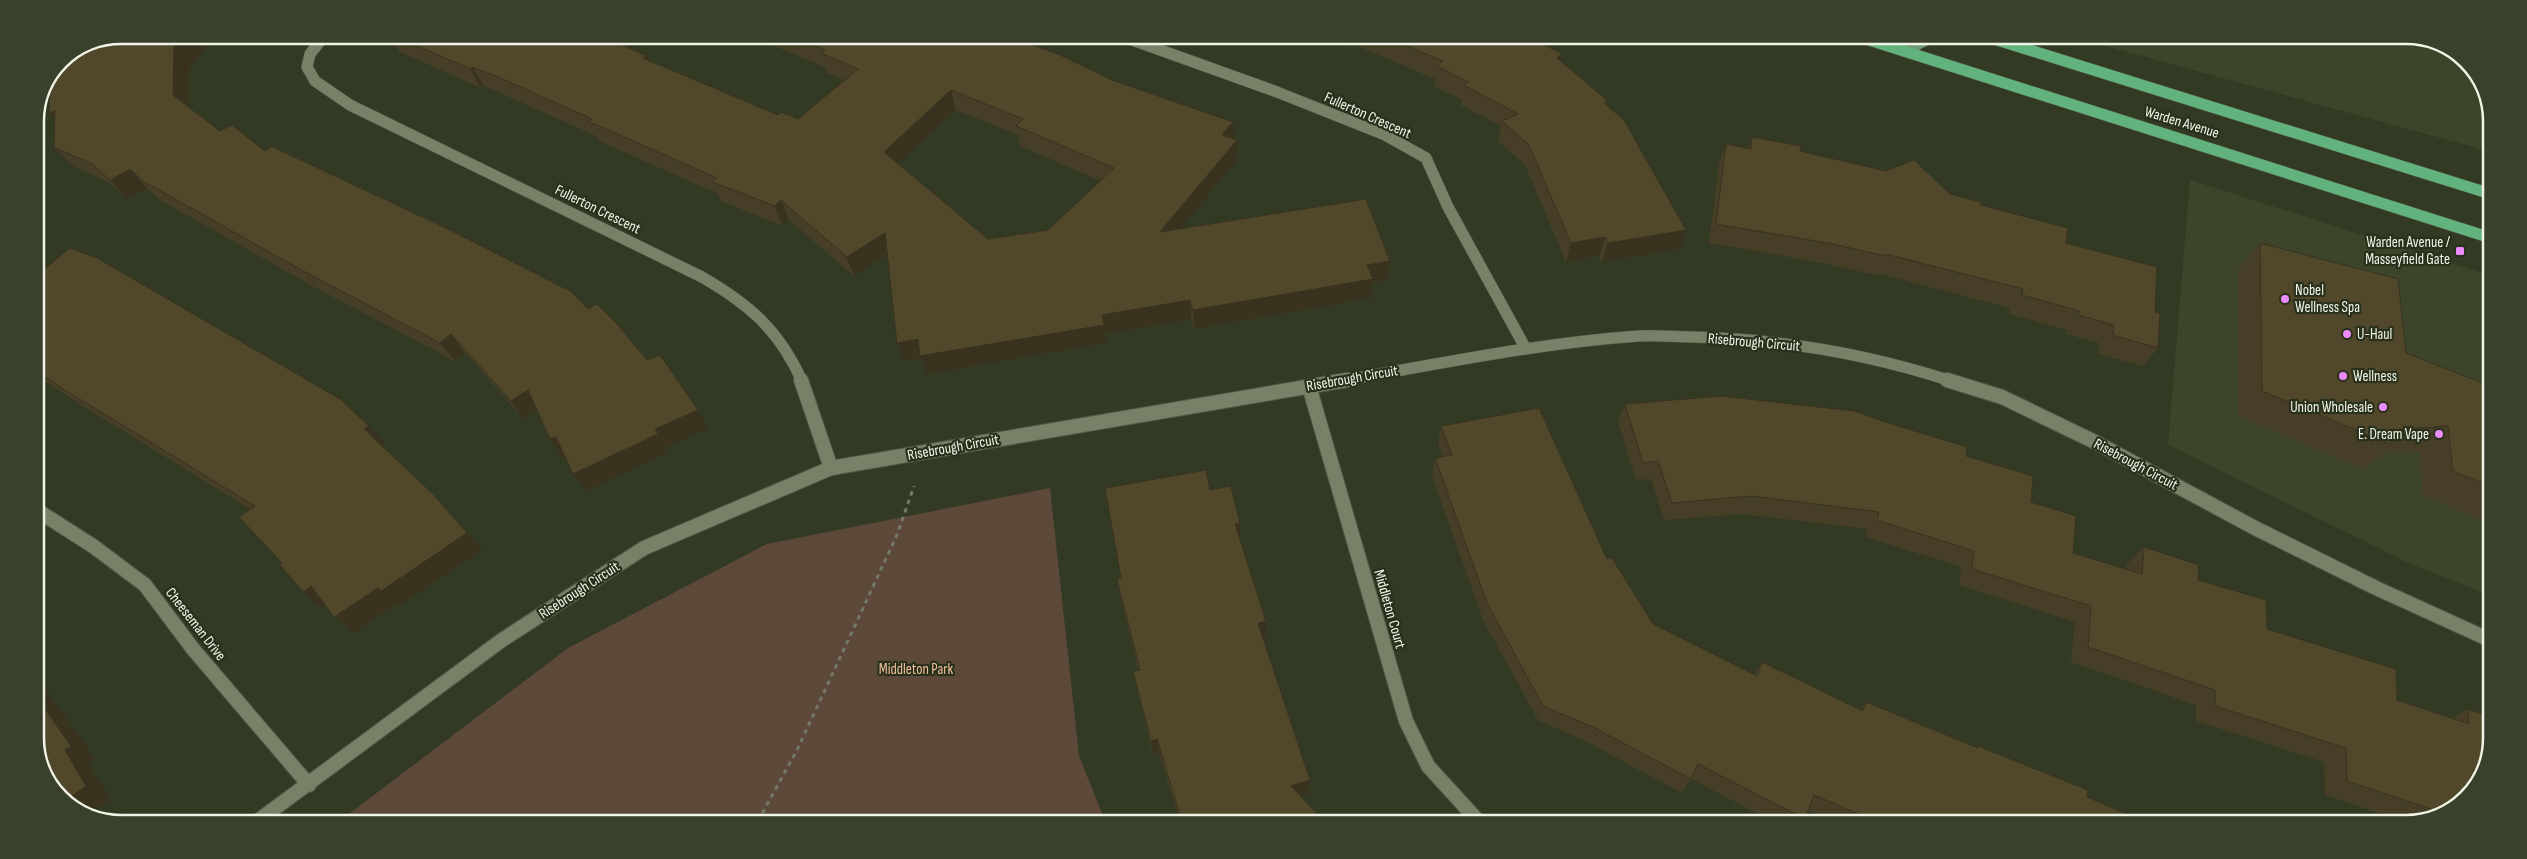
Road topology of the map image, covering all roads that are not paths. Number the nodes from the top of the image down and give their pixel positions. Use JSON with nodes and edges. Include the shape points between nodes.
{"nodes":[{"id":1,"x":317,"y":44,"type":"edge"},
{"id":2,"x":1143,"y":44,"type":"edge"},
{"id":3,"x":1882,"y":44,"type":"edge"},
{"id":4,"x":1918,"y":44,"type":"edge"},
{"id":5,"x":2010,"y":44,"type":"edge"},
{"id":6,"x":1904,"y":51,"type":"junction"},
{"id":7,"x":2483,"y":192,"type":"edge"},
{"id":8,"x":2483,"y":235,"type":"edge"},
{"id":9,"x":1526,"y":349,"type":"junction"},
{"id":10,"x":1309,"y":386,"type":"junction"},
{"id":11,"x":831,"y":468,"type":"junction"},
{"id":12,"x":44,"y":515,"type":"edge"},
{"id":13,"x":2483,"y":637,"type":"edge"},
{"id":14,"x":309,"y":785,"type":"junction"},
{"id":15,"x":267,"y":815,"type":"edge"},
{"id":16,"x":1473,"y":815,"type":"edge"}],
"edges":[{"from":1,"to":11,"type":"street","name":"Fullerton Crescent","via":[[310,54],[307,67],[315,81],[350,105],[702,277],[759,316],[782,342],[809,398]]},
{"from":2,"to":9,"type":"street","name":"Fullerton Crescent","via":[[1277,92],[1376,132],[1426,158],[1448,207]]},
{"from":3,"to":6,"type":"main road","name":"Warden Avenue"},
{"from":4,"to":6,"type":"main road"},
{"from":5,"to":7,"type":"main road","name":"Warden Avenue"},
{"from":6,"to":8,"type":"main road","name":"Warden Avenue","via":[[2255,160]]},
{"from":9,"to":10,"type":"street","name":"Risebrough Circuit"},
{"from":9,"to":13,"type":"street","name":"Risebrough Circuit","via":[[1640,336],[1731,338],[1816,348],[1911,368],[2002,397],[2095,442],[2255,528]]},
{"from":10,"to":11,"type":"street","name":"Risebrough Circuit"},
{"from":10,"to":16,"type":"street","name":"Middleton Court","via":[[1406,721],[1428,766]]},
{"from":11,"to":14,"type":"street","name":"Risebrough Circuit","via":[[644,548],[502,640]]},
{"from":12,"to":14,"type":"street","name":"Cheeseman Drive","via":[[145,585],[193,649]]},
{"from":14,"to":15,"type":"street","name":"Risebrough Circuit"}]}
